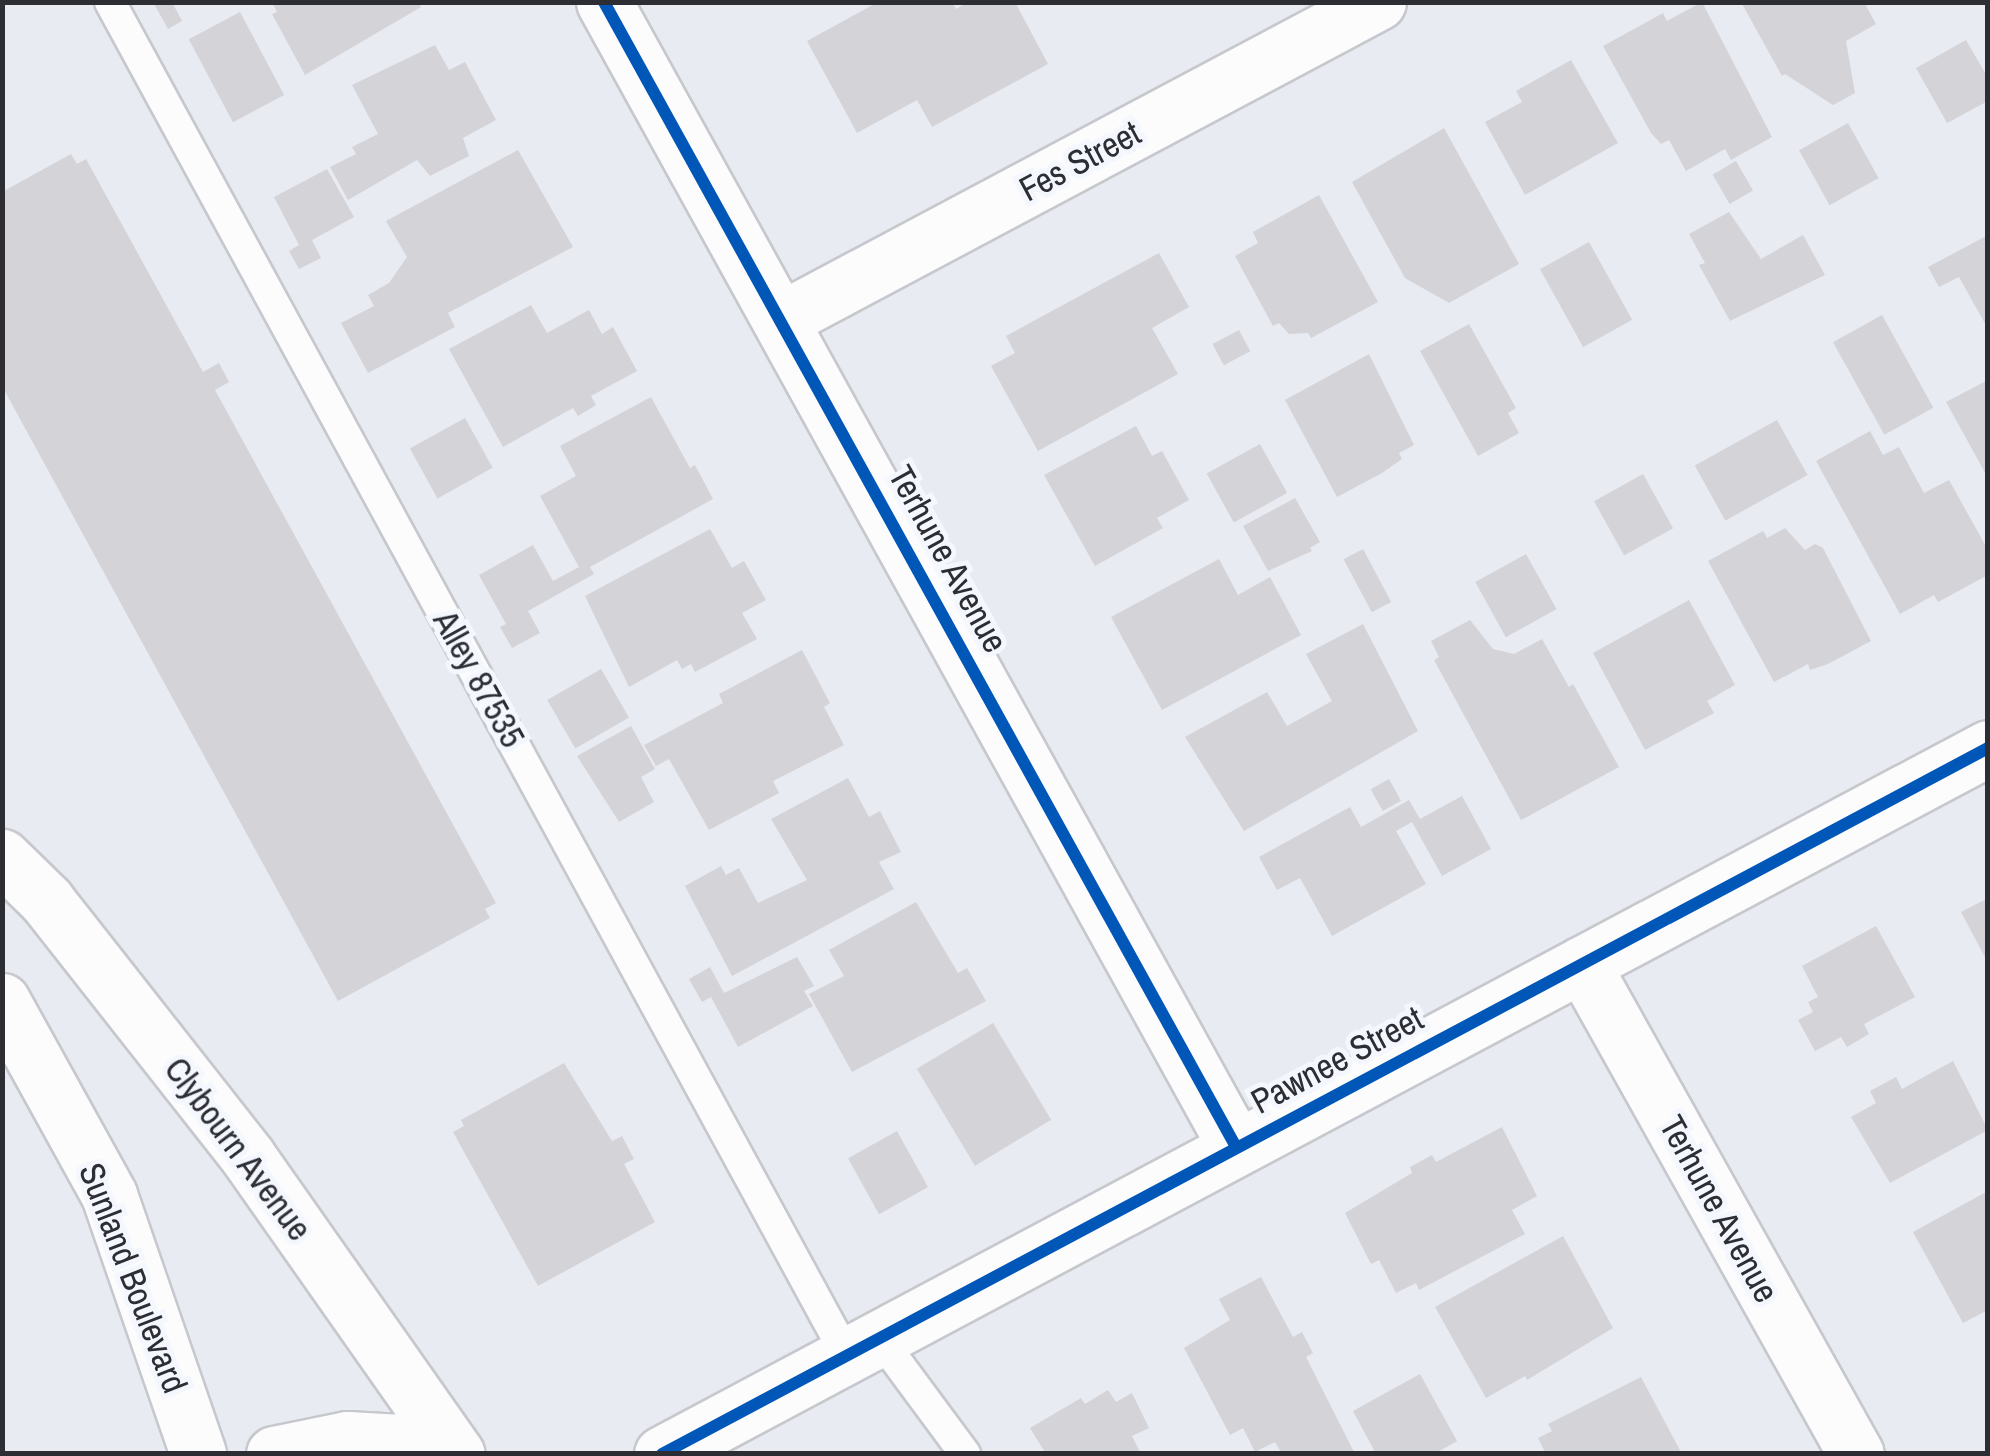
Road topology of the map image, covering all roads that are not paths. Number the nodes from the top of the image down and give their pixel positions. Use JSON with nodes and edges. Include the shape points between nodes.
{"nodes":[{"id":1,"x":110,"y":2,"type":"edge"},
{"id":2,"x":604,"y":2,"type":"edge"},
{"id":3,"x":1378,"y":2,"type":"edge"},
{"id":4,"x":782,"y":320,"type":"junction"},
{"id":5,"x":1988,"y":748,"type":"edge"},
{"id":6,"x":2,"y":857,"type":"edge"},
{"id":7,"x":1582,"y":964,"type":"junction"},
{"id":8,"x":2,"y":1001,"type":"edge"},
{"id":9,"x":1236,"y":1147,"type":"junction"},
{"id":10,"x":864,"y":1348,"type":"junction"},
{"id":11,"x":198,"y":1454,"type":"edge"},
{"id":12,"x":274,"y":1454,"type":"edge"},
{"id":13,"x":426,"y":1454,"type":"edge"},
{"id":14,"x":458,"y":1454,"type":"edge"},
{"id":15,"x":662,"y":1454,"type":"edge"},
{"id":16,"x":964,"y":1454,"type":"edge"},
{"id":17,"x":1856,"y":1454,"type":"edge"}],
"edges":[{"from":1,"to":10,"type":"lane","name":"Alley 87535"},
{"from":2,"to":4,"type":"street","name":"Terhune Avenue"},
{"from":3,"to":4,"type":"street","name":"Fes Street"},
{"from":4,"to":9,"type":"street","name":"Terhune Avenue"},
{"from":5,"to":7,"type":"street","name":"Pawnee Street"},
{"from":6,"to":14,"type":"street","name":"Clybourn Avenue","via":[[46,900],[248,1157]]},
{"from":7,"to":9,"type":"street","name":"Pawnee Street"},
{"from":7,"to":17,"type":"street","name":"Terhune Avenue"},
{"from":8,"to":11,"type":"street","name":"Sunland Boulevard","via":[[109,1196]]},
{"from":9,"to":10,"type":"street","name":"Pawnee Street"},
{"from":10,"to":15,"type":"street","name":"Pawnee Street"},
{"from":10,"to":16,"type":"lane","name":"Alley 87535"},
{"from":12,"to":13,"type":"street","via":[[347,1439],[401,1442]]}]}
